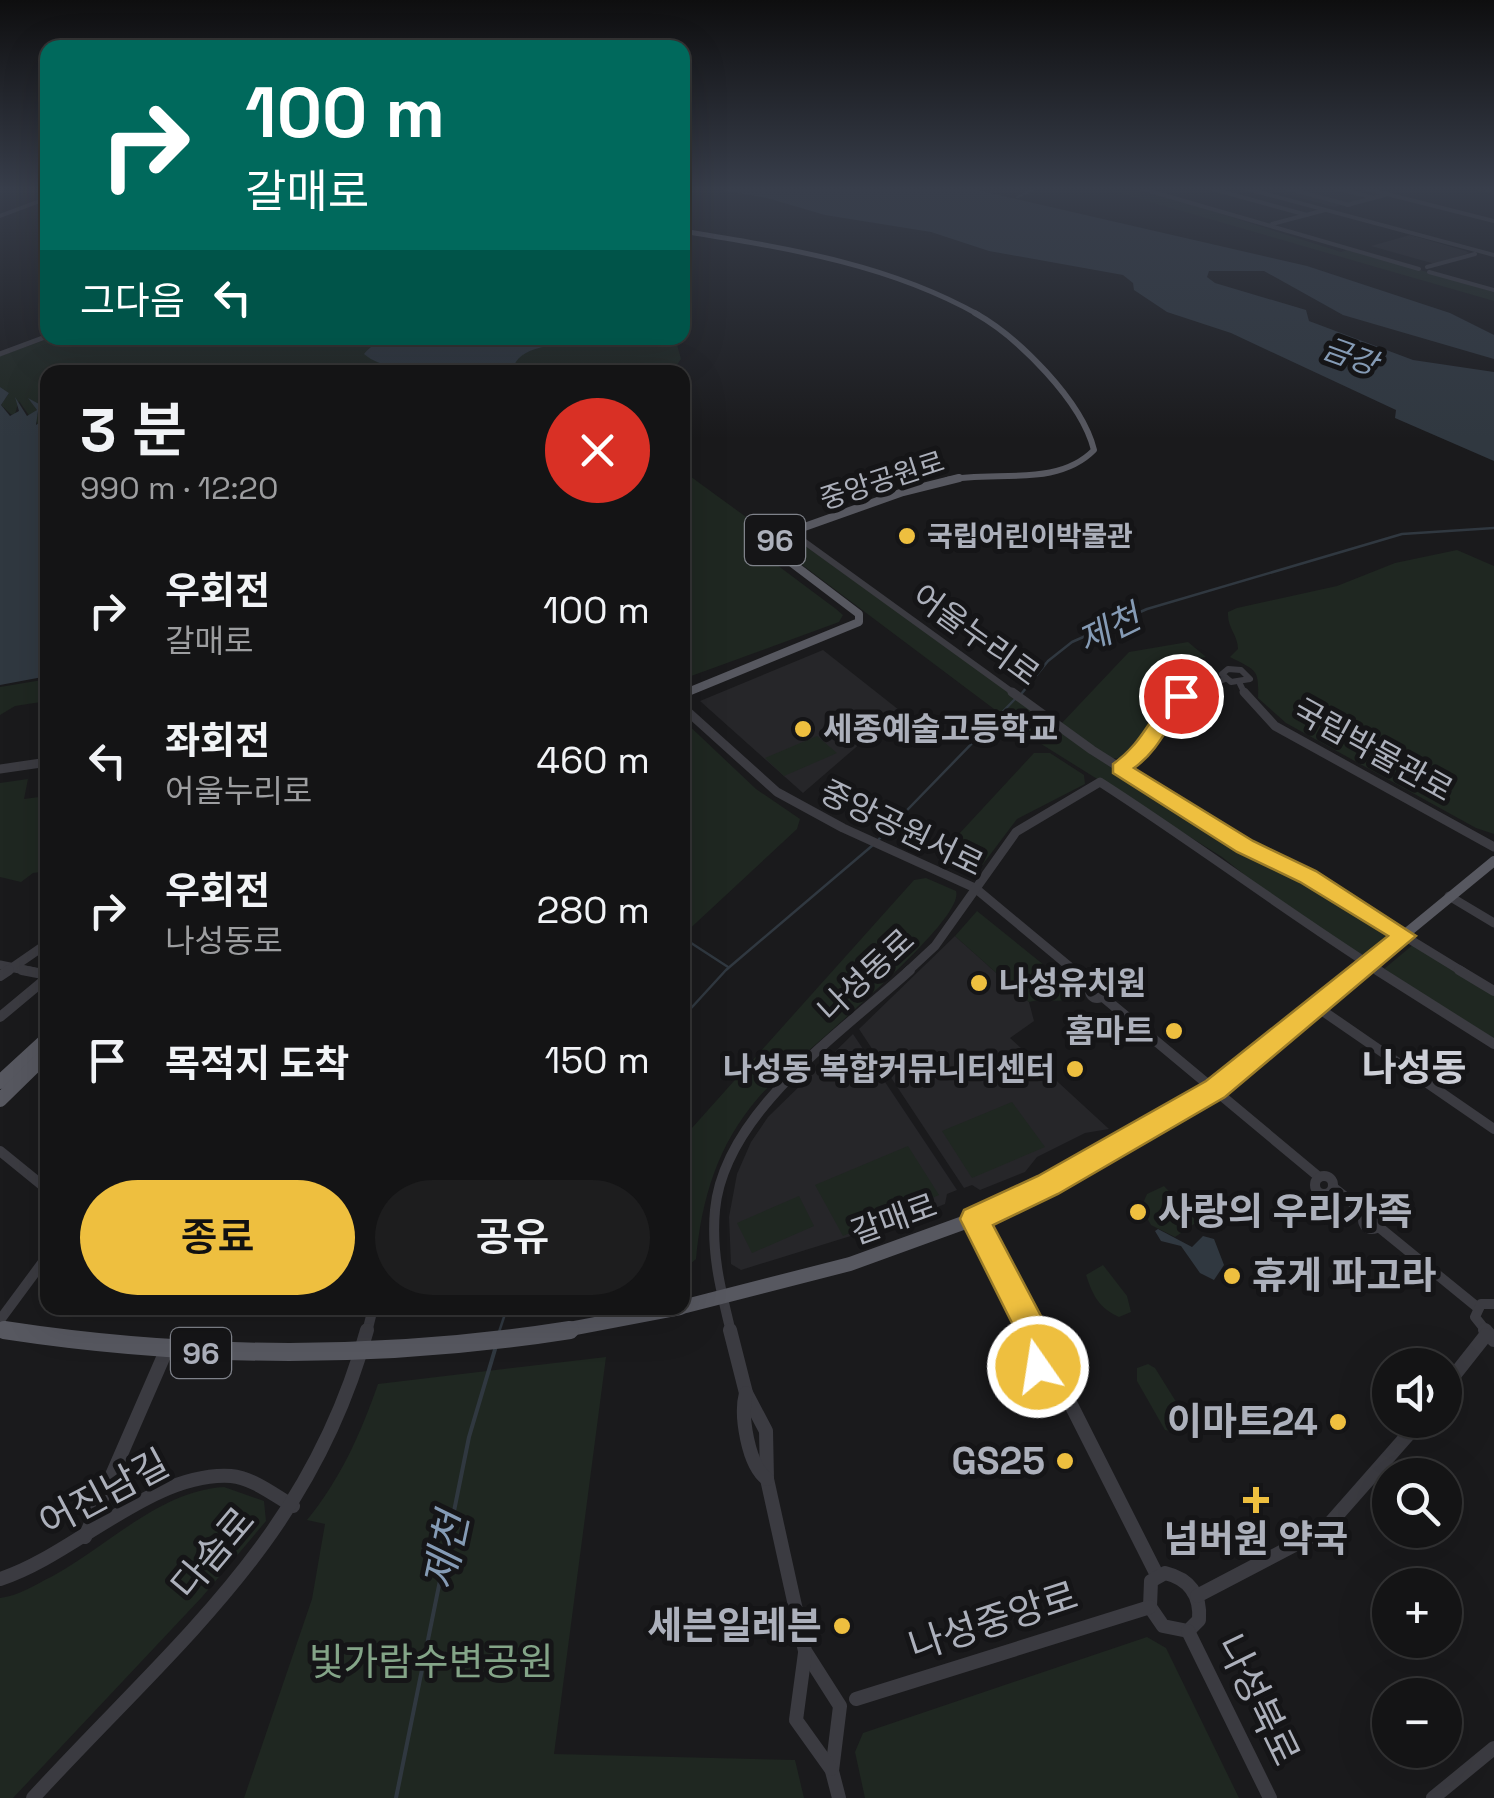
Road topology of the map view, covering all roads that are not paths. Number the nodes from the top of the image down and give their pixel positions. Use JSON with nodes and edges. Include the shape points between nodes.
{"nodes":[{"id":1,"x":868,"y":271,"type":"edge"},
{"id":2,"x":1434,"y":271,"type":"edge"},
{"id":3,"x":1494,"y":289,"type":"edge"},
{"id":4,"x":40,"y":337,"type":"edge"},
{"id":5,"x":0,"y":352,"type":"edge"},
{"id":6,"x":1084,"y":431,"type":"joint"},
{"id":7,"x":1076,"y":463,"type":"junction"},
{"id":8,"x":791,"y":532,"type":"junction"},
{"id":9,"x":1225,"y":679,"type":"junction"},
{"id":10,"x":703,"y":683,"type":"junction"},
{"id":11,"x":1240,"y":684,"type":"junction"},
{"id":12,"x":690,"y":687,"type":"edge"},
{"id":13,"x":690,"y":688,"type":"edge"},
{"id":14,"x":690,"y":694,"type":"edge"},
{"id":15,"x":690,"y":712,"type":"edge"},
{"id":16,"x":40,"y":763,"type":"edge"},
{"id":17,"x":1120,"y":768,"type":"junction"},
{"id":18,"x":0,"y":769,"type":"edge"},
{"id":19,"x":1494,"y":846,"type":"edge"},
{"id":20,"x":1494,"y":862,"type":"edge"},
{"id":21,"x":975,"y":888,"type":"junction"},
{"id":22,"x":1449,"y":896,"type":"junction"},
{"id":23,"x":1494,"y":923,"type":"edge"},
{"id":24,"x":1405,"y":936,"type":"junction"},
{"id":25,"x":40,"y":947,"type":"edge"},
{"id":26,"x":1368,"y":964,"type":"junction"},
{"id":27,"x":6,"y":966,"type":"edge"},
{"id":28,"x":40,"y":974,"type":"edge"},
{"id":29,"x":0,"y":976,"type":"edge"},
{"id":30,"x":40,"y":983,"type":"edge"},
{"id":31,"x":1494,"y":991,"type":"edge"},
{"id":32,"x":1317,"y":1008,"type":"junction"},
{"id":33,"x":0,"y":1017,"type":"edge"},
{"id":34,"x":1494,"y":1044,"type":"edge"},
{"id":35,"x":40,"y":1045,"type":"edge"},
{"id":36,"x":40,"y":1061,"type":"edge"},
{"id":37,"x":0,"y":1082,"type":"edge"},
{"id":38,"x":1216,"y":1089,"type":"junction"},
{"id":39,"x":0,"y":1100,"type":"edge"},
{"id":40,"x":1494,"y":1129,"type":"edge"},
{"id":41,"x":0,"y":1151,"type":"edge"},
{"id":42,"x":1319,"y":1176,"type":"joint"},
{"id":43,"x":40,"y":1184,"type":"edge"},
{"id":44,"x":1334,"y":1188,"type":"joint"},
{"id":45,"x":974,"y":1219,"type":"junction"},
{"id":46,"x":1380,"y":1228,"type":"joint"},
{"id":47,"x":40,"y":1267,"type":"edge"},
{"id":48,"x":724,"y":1297,"type":"junction"},
{"id":49,"x":1494,"y":1304,"type":"edge"},
{"id":50,"x":690,"y":1305,"type":"edge"},
{"id":51,"x":1477,"y":1308,"type":"junction"},
{"id":52,"x":371,"y":1315,"type":"edge"},
{"id":53,"x":647,"y":1315,"type":"edge"},
{"id":54,"x":0,"y":1320,"type":"edge"},
{"id":55,"x":0,"y":1329,"type":"edge"},
{"id":56,"x":1490,"y":1338,"type":"edge"},
{"id":57,"x":166,"y":1351,"type":"junction"},
{"id":58,"x":1044,"y":1352,"type":"joint"},
{"id":59,"x":363,"y":1354,"type":"junction"},
{"id":60,"x":1462,"y":1368,"type":"edge"},
{"id":61,"x":1057,"y":1377,"type":"joint"},
{"id":62,"x":1405,"y":1438,"type":"edge"},
{"id":63,"x":294,"y":1506,"type":"junction"},
{"id":64,"x":84,"y":1540,"type":"junction"},
{"id":65,"x":1157,"y":1575,"type":"junction"},
{"id":66,"x":0,"y":1579,"type":"edge"},
{"id":67,"x":1197,"y":1596,"type":"junction"},
{"id":68,"x":1150,"y":1608,"type":"junction"},
{"id":69,"x":1188,"y":1631,"type":"junction"},
{"id":70,"x":805,"y":1651,"type":"junction"},
{"id":71,"x":828,"y":1689,"type":"junction"},
{"id":72,"x":803,"y":1690,"type":"junction"},
{"id":73,"x":856,"y":1699,"type":"junction"},
{"id":74,"x":836,"y":1727,"type":"junction"},
{"id":75,"x":811,"y":1738,"type":"junction"},
{"id":76,"x":1494,"y":1748,"type":"edge"},
{"id":77,"x":832,"y":1771,"type":"junction"},
{"id":78,"x":32,"y":1798,"type":"edge"},
{"id":79,"x":839,"y":1798,"type":"edge"},
{"id":80,"x":1270,"y":1798,"type":"edge"},
{"id":81,"x":1432,"y":1798,"type":"edge"}],
"edges":[{"from":1,"to":6,"type":"main road","via":[[956,303],[1018,344]]},
{"from":2,"to":3,"type":"street"},
{"from":4,"to":5,"type":"street"},
{"from":6,"to":7,"type":"main road","via":[[1094,450]]},
{"from":7,"to":8,"type":"main road","name":"중앙공원로","number":"96","via":[[958,478]]},
{"from":7,"to":12,"type":"main road","name":"중앙공원로","number":"96","via":[[956,476],[770,535],[764,549],[850,620]]},
{"from":8,"to":10,"type":"main road","name":"중앙공원로","number":"96","via":[[775,540],[776,551],[859,614],[860,622]]},
{"from":8,"to":17,"type":"street","name":"어울누리로"},
{"from":9,"to":11,"type":"street"},
{"from":9,"to":11,"type":"street","via":[[1225,670],[1237,669],[1250,677]]},
{"from":9,"to":17,"type":"street","via":[[1181,696],[1146,750]]},
{"from":10,"to":13,"type":"main road","name":"중앙공원로","number":"96"},
{"from":10,"to":14,"type":"main road"},
{"from":11,"to":19,"type":"street","name":"국립박물관로","via":[[1275,726]]},
{"from":15,"to":21,"type":"street","name":"중앙공원서로","via":[[777,792]]},
{"from":16,"to":18,"type":"street"},
{"from":17,"to":24,"type":"street","name":"어울누리로"},
{"from":20,"to":22,"type":"main road","name":"갈매로","number":"96"},
{"from":21,"to":26,"type":"street","name":"나성동로","via":[[1016,832],[1100,782]]},
{"from":21,"to":38,"type":"street","name":"중앙공원서로","via":[[1104,989],[1103,996]]},
{"from":21,"to":48,"type":"street","name":"나성동로","via":[[935,946],[746,1128],[715,1207],[713,1250]]},
{"from":22,"to":23,"type":"street"},
{"from":22,"to":24,"type":"main road","name":"갈매로","number":"96"},
{"from":24,"to":26,"type":"main road","name":"갈매로","number":"96"},
{"from":24,"to":31,"type":"street","name":"어울누리로"},
{"from":25,"to":27,"type":"street"},
{"from":26,"to":32,"type":"main road","name":"갈매로","number":"96"},
{"from":26,"to":34,"type":"street"},
{"from":27,"to":28,"type":"street"},
{"from":27,"to":29,"type":"street"},
{"from":30,"to":33,"type":"street"},
{"from":32,"to":38,"type":"main road","name":"갈매로","number":"96"},
{"from":32,"to":40,"type":"street"},
{"from":35,"to":37,"type":"main road"},
{"from":36,"to":39,"type":"main road"},
{"from":38,"to":42,"type":"street"},
{"from":38,"to":45,"type":"main road","name":"갈매로","number":"96","via":[[1048,1185]]},
{"from":41,"to":43,"type":"street"},
{"from":42,"to":44,"type":"street"},
{"from":44,"to":46,"type":"street","via":[[1380,1217]]},
{"from":45,"to":48,"type":"main road","name":"갈매로","number":"96","via":[[850,1264]]},
{"from":45,"to":58,"type":"street"},
{"from":46,"to":51,"type":"street"},
{"from":47,"to":54,"type":"street"},
{"from":48,"to":50,"type":"main road","name":"갈매로","number":"96"},
{"from":48,"to":70,"type":"street","name":"나성동로","via":[[746,1393],[742,1400],[754,1426],[746,1438],[759,1444],[760,1473],[767,1478]]},
{"from":49,"to":51,"type":"street"},
{"from":51,"to":56,"type":"street","via":[[1475,1318]]},
{"from":52,"to":59,"type":"street","name":"다솜로"},
{"from":53,"to":59,"type":"main road","name":"갈매로","number":"96"},
{"from":55,"to":57,"type":"main road","number":"96"},
{"from":56,"to":60,"type":"street"},
{"from":57,"to":59,"type":"main road","number":"96"},
{"from":57,"to":64,"type":"street"},
{"from":58,"to":61,"type":"street","via":[[1039,1369]]},
{"from":59,"to":63,"type":"street","name":"다솜로"},
{"from":61,"to":65,"type":"street"},
{"from":62,"to":67,"type":"street","via":[[1325,1528]]},
{"from":63,"to":64,"type":"street","name":"어진남길","via":[[245,1479],[208,1477],[174,1488]]},
{"from":63,"to":78,"type":"street","name":"다솜로","via":[[252,1563]]},
{"from":64,"to":66,"type":"street","name":"어진남길"},
{"from":65,"to":67,"type":"street","via":[[1182,1578]]},
{"from":65,"to":68,"type":"street","via":[[1148,1589]]},
{"from":67,"to":69,"type":"street","via":[[1199,1620]]},
{"from":68,"to":69,"type":"street","via":[[1163,1626]]},
{"from":68,"to":73,"type":"street","name":"나성중앙로"},
{"from":69,"to":80,"type":"street","name":"나성북로"},
{"from":70,"to":71,"type":"street"},
{"from":70,"to":72,"type":"street"},
{"from":71,"to":72,"type":"street"},
{"from":71,"to":73,"type":"street"},
{"from":71,"to":74,"type":"street"},
{"from":72,"to":75,"type":"street","via":[[795,1712]]},
{"from":73,"to":74,"type":"street"},
{"from":74,"to":75,"type":"street","via":[[823,1739]]},
{"from":74,"to":77,"type":"street"},
{"from":75,"to":77,"type":"street"},
{"from":76,"to":81,"type":"street"},
{"from":77,"to":79,"type":"street"}]}
